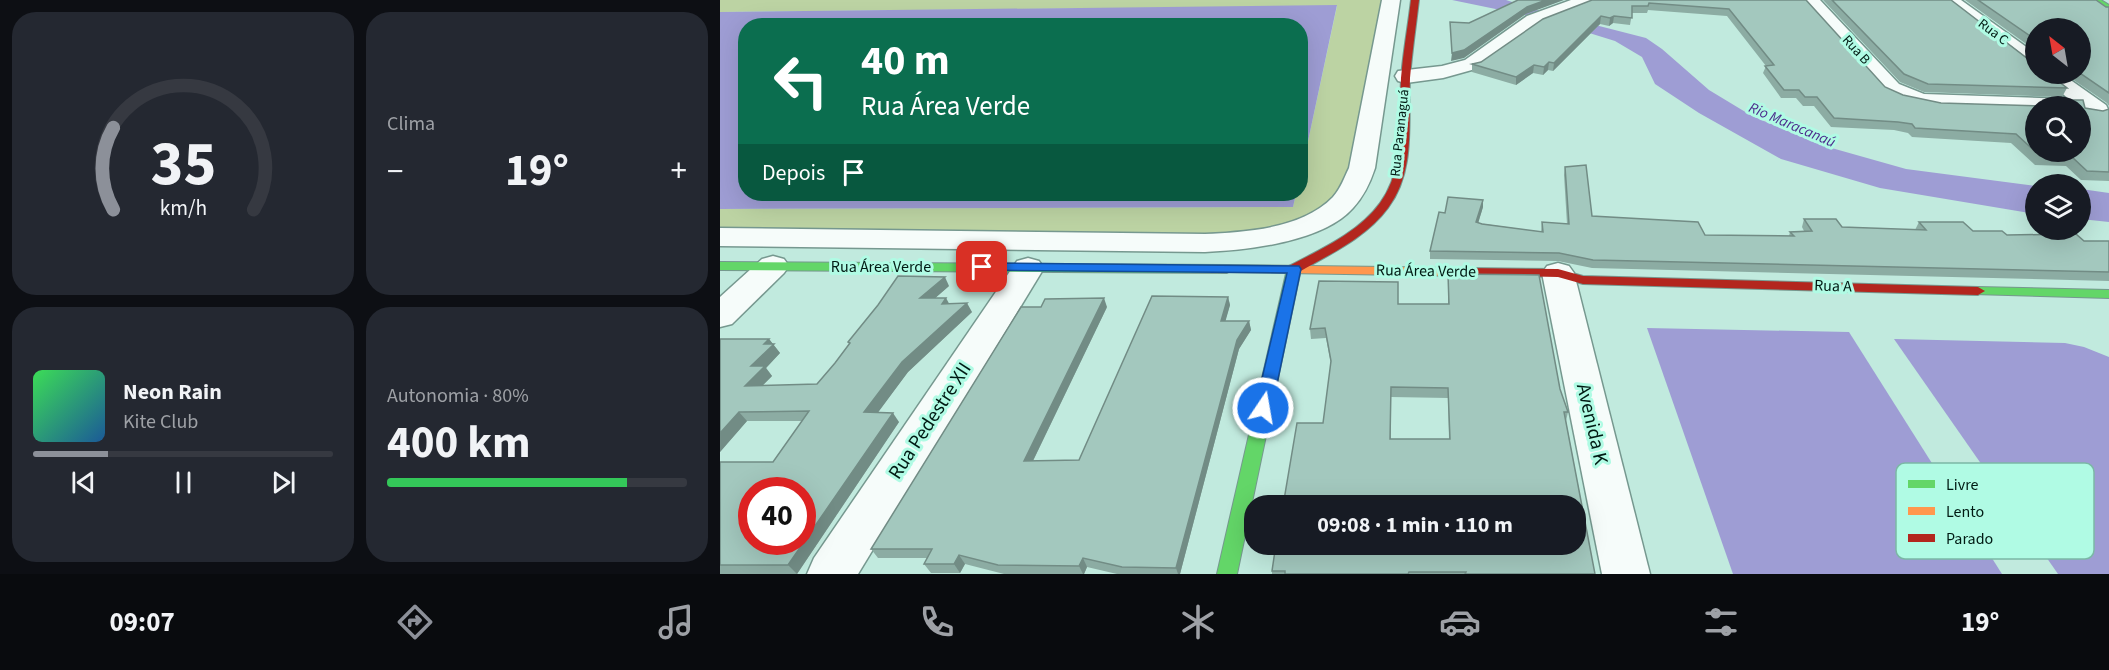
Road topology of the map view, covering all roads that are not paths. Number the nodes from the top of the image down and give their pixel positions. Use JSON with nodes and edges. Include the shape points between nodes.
{"nodes":[{"id":1,"x":1391,"y":0,"type":"edge"},
{"id":2,"x":1415,"y":0,"type":"edge"},
{"id":3,"x":1587,"y":0,"type":"edge"},
{"id":4,"x":1810,"y":0,"type":"edge"},
{"id":5,"x":1950,"y":0,"type":"edge"},
{"id":6,"x":2096,"y":0,"type":"edge"},
{"id":7,"x":2109,"y":8,"type":"edge"},
{"id":8,"x":2025,"y":56,"type":"edge"},
{"id":9,"x":1406,"y":76,"type":"junction"},
{"id":10,"x":2063,"y":84,"type":"edge"},
{"id":11,"x":2101,"y":112,"type":"edge"},
{"id":12,"x":720,"y":237,"type":"edge"},
{"id":13,"x":720,"y":266,"type":"edge"},
{"id":14,"x":773,"y":266,"type":"junction"},
{"id":15,"x":1028,"y":268,"type":"junction"},
{"id":16,"x":1294,"y":269,"type":"junction"},
{"id":17,"x":1558,"y":273,"type":"junction"},
{"id":18,"x":2109,"y":294,"type":"edge"},
{"id":19,"x":720,"y":316,"type":"edge"},
{"id":20,"x":831,"y":574,"type":"edge"},
{"id":21,"x":1227,"y":574,"type":"edge"},
{"id":22,"x":1626,"y":574,"type":"edge"}],
"edges":[{"from":1,"to":12,"type":"street","via":[[1362,168],[1353,191],[1336,208],[1287,232],[1205,243]]},
{"from":2,"to":9,"type":"main road"},
{"from":3,"to":9,"type":"street","name":"Rua Paranaguá","via":[[1534,20],[1472,64]]},
{"from":4,"to":11,"type":"street","name":"Rua B","via":[[1891,89],[1904,96],[1924,101]]},
{"from":5,"to":8,"type":"street","name":"Rua C"},
{"from":6,"to":7,"type":"main road"},
{"from":9,"to":16,"type":"main road","name":"Rua Paranaguá","via":[[1401,158],[1394,189],[1368,222]]},
{"from":10,"to":11,"type":"street"},
{"from":13,"to":14,"type":"main road","name":"Rua Área Verde"},
{"from":14,"to":15,"type":"main road","name":"Rua Área Verde"},
{"from":14,"to":19,"type":"street"},
{"from":15,"to":16,"type":"main road","name":"Rua Área Verde"},
{"from":15,"to":20,"type":"street","name":"Rua Pedestre XII"},
{"from":16,"to":17,"type":"main road","name":"Rua Área Verde"},
{"from":16,"to":21,"type":"main road"},
{"from":17,"to":18,"type":"main road","name":"Rua A","via":[[1583,280]]},
{"from":17,"to":22,"type":"street","name":"Avenida K"}]}
